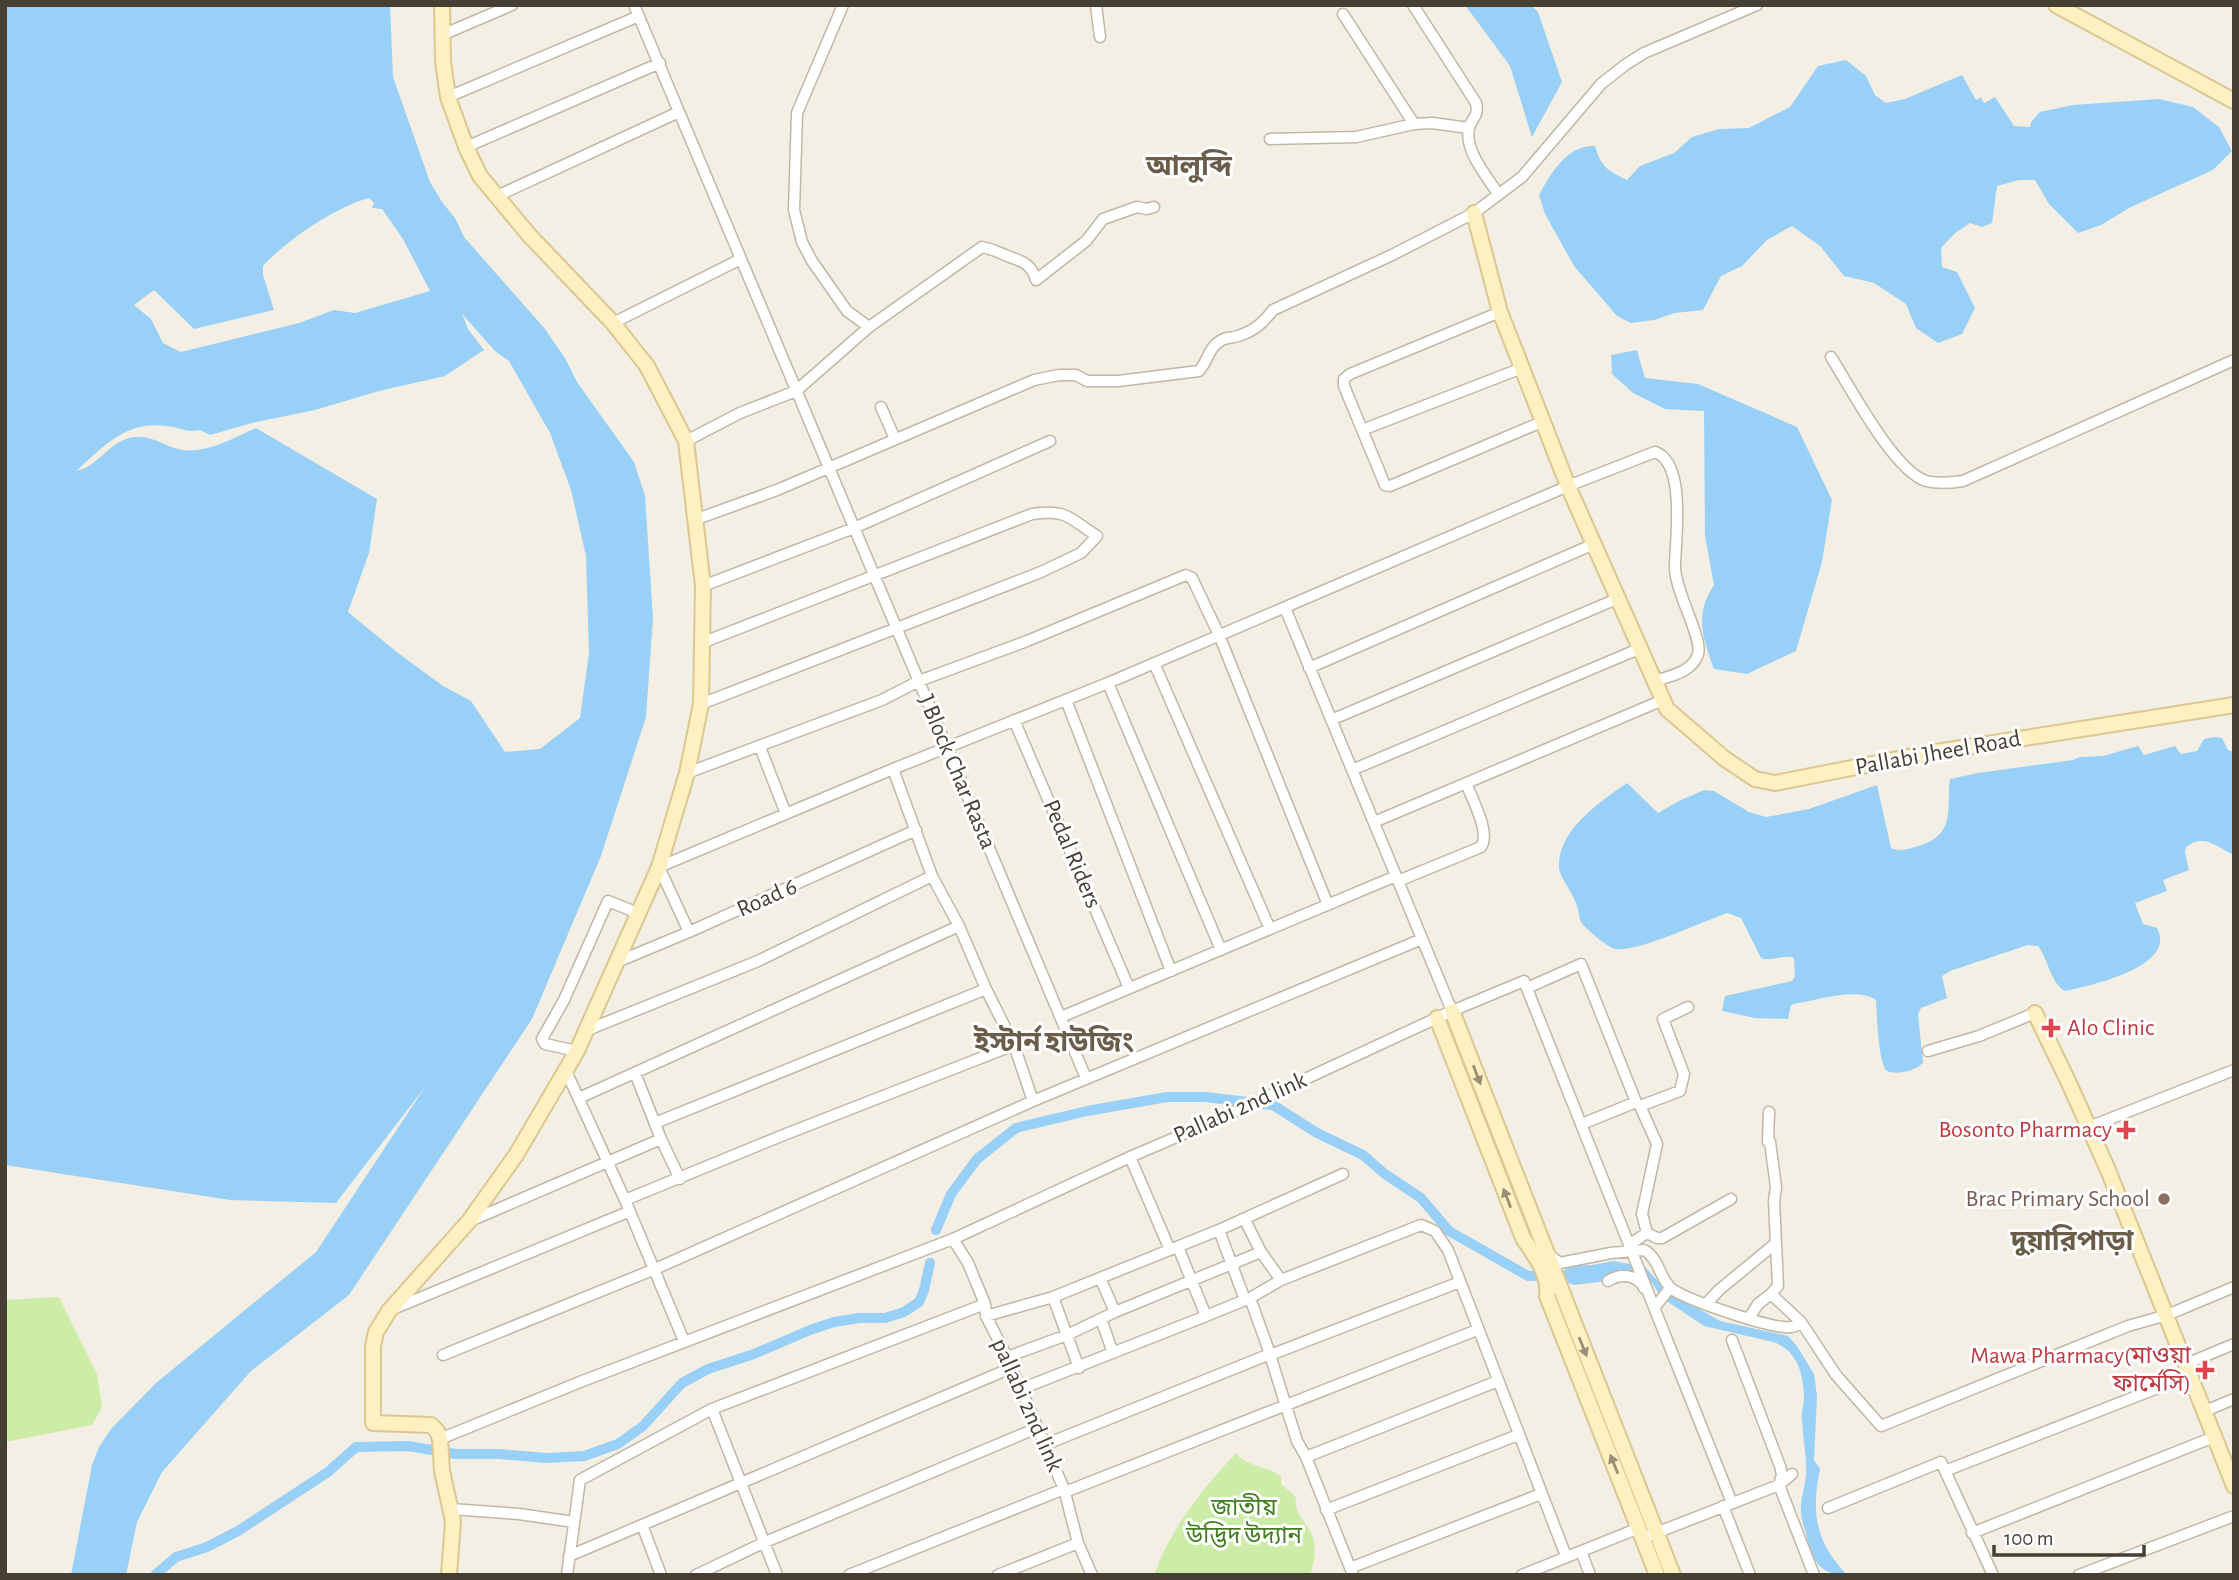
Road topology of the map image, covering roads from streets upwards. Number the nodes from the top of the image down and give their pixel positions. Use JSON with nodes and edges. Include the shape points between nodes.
{"nodes":[{"id":1,"x":442,"y":5,"type":"edge"},
{"id":2,"x":512,"y":5,"type":"edge"},
{"id":3,"x":634,"y":5,"type":"edge"},
{"id":4,"x":843,"y":5,"type":"edge"},
{"id":5,"x":1096,"y":5,"type":"edge"},
{"id":6,"x":1413,"y":5,"type":"edge"},
{"id":7,"x":1757,"y":5,"type":"edge"},
{"id":8,"x":2056,"y":5,"type":"edge"},
{"id":9,"x":1343,"y":14,"type":"dead end"},
{"id":10,"x":639,"y":16,"type":"junction"},
{"id":11,"x":442,"y":35,"type":"junction"},
{"id":12,"x":1100,"y":37,"type":"dead end"},
{"id":13,"x":660,"y":63,"type":"junction"},
{"id":14,"x":448,"y":97,"type":"junction"},
{"id":15,"x":2234,"y":102,"type":"edge"},
{"id":16,"x":679,"y":112,"type":"junction"},
{"id":17,"x":1414,"y":124,"type":"junction"},
{"id":18,"x":1469,"y":128,"type":"junction"},
{"id":19,"x":1270,"y":139,"type":"dead end"},
{"id":20,"x":466,"y":147,"type":"junction"},
{"id":21,"x":1497,"y":194,"type":"junction"},
{"id":22,"x":497,"y":196,"type":"junction"},
{"id":23,"x":1154,"y":207,"type":"dead end"},
{"id":24,"x":1474,"y":213,"type":"junction"},
{"id":25,"x":741,"y":259,"type":"junction"},
{"id":26,"x":1500,"y":312,"type":"junction"},
{"id":27,"x":612,"y":323,"type":"junction"},
{"id":28,"x":869,"y":327,"type":"junction"},
{"id":29,"x":1831,"y":358,"type":"dead end"},
{"id":30,"x":2234,"y":360,"type":"edge"},
{"id":31,"x":1522,"y":368,"type":"junction"},
{"id":32,"x":796,"y":391,"type":"junction"},
{"id":33,"x":880,"y":407,"type":"dead end"},
{"id":34,"x":1544,"y":421,"type":"junction"},
{"id":35,"x":1362,"y":430,"type":"junction"},
{"id":36,"x":895,"y":439,"type":"junction"},
{"id":37,"x":686,"y":441,"type":"junction"},
{"id":38,"x":1050,"y":441,"type":"dead end"},
{"id":39,"x":828,"y":466,"type":"junction"},
{"id":40,"x":1568,"y":486,"type":"junction"},
{"id":41,"x":697,"y":519,"type":"junction"},
{"id":42,"x":854,"y":528,"type":"junction"},
{"id":43,"x":1594,"y":544,"type":"junction"},
{"id":44,"x":875,"y":576,"type":"junction"},
{"id":45,"x":703,"y":586,"type":"junction"},
{"id":46,"x":1619,"y":598,"type":"junction"},
{"id":47,"x":1285,"y":608,"type":"junction"},
{"id":48,"x":897,"y":629,"type":"junction"},
{"id":49,"x":1219,"y":635,"type":"junction"},
{"id":50,"x":704,"y":642,"type":"junction"},
{"id":51,"x":1641,"y":648,"type":"junction"},
{"id":52,"x":1154,"y":663,"type":"junction"},
{"id":53,"x":1310,"y":668,"type":"junction"},
{"id":54,"x":919,"y":681,"type":"junction"},
{"id":55,"x":1655,"y":681,"type":"junction"},
{"id":56,"x":1108,"y":683,"type":"junction"},
{"id":57,"x":1066,"y":700,"type":"junction"},
{"id":58,"x":701,"y":704,"type":"junction"},
{"id":59,"x":1665,"y":705,"type":"junction"},
{"id":60,"x":2234,"y":705,"type":"edge"},
{"id":61,"x":1014,"y":720,"type":"junction"},
{"id":62,"x":1331,"y":720,"type":"junction"},
{"id":63,"x":760,"y":747,"type":"junction"},
{"id":64,"x":947,"y":748,"type":"junction"},
{"id":65,"x":892,"y":769,"type":"junction"},
{"id":66,"x":1352,"y":770,"type":"junction"},
{"id":67,"x":687,"y":773,"type":"junction"},
{"id":68,"x":1466,"y":783,"type":"junction"},
{"id":69,"x":786,"y":814,"type":"junction"},
{"id":70,"x":1374,"y":822,"type":"junction"},
{"id":71,"x":916,"y":831,"type":"junction"},
{"id":72,"x":659,"y":867,"type":"junction"},
{"id":73,"x":932,"y":876,"type":"junction"},
{"id":74,"x":1397,"y":879,"type":"junction"},
{"id":75,"x":1328,"y":905,"type":"junction"},
{"id":76,"x":638,"y":914,"type":"junction"},
{"id":77,"x":959,"y":926,"type":"junction"},
{"id":78,"x":1270,"y":929,"type":"junction"},
{"id":79,"x":690,"y":932,"type":"junction"},
{"id":80,"x":1422,"y":939,"type":"junction"},
{"id":81,"x":1221,"y":950,"type":"junction"},
{"id":82,"x":617,"y":962,"type":"junction"},
{"id":83,"x":1171,"y":971,"type":"junction"},
{"id":84,"x":1129,"y":988,"type":"junction"},
{"id":85,"x":1527,"y":988,"type":"junction"},
{"id":86,"x":986,"y":989,"type":"junction"},
{"id":87,"x":1688,"y":1007,"type":"dead end"},
{"id":88,"x":1452,"y":1011,"type":"junction"},
{"id":89,"x":2035,"y":1013,"type":"joint"},
{"id":90,"x":1061,"y":1017,"type":"junction"},
{"id":91,"x":1437,"y":1018,"type":"junction"},
{"id":92,"x":585,"y":1031,"type":"junction"},
{"id":93,"x":1014,"y":1045,"type":"junction"},
{"id":94,"x":1928,"y":1051,"type":"dead end"},
{"id":95,"x":576,"y":1052,"type":"junction"},
{"id":96,"x":2234,"y":1070,"type":"edge"},
{"id":97,"x":566,"y":1071,"type":"junction"},
{"id":98,"x":635,"y":1073,"type":"junction"},
{"id":99,"x":1086,"y":1078,"type":"junction"},
{"id":100,"x":579,"y":1098,"type":"junction"},
{"id":101,"x":1033,"y":1101,"type":"junction"},
{"id":102,"x":1638,"y":1104,"type":"junction"},
{"id":103,"x":1769,"y":1112,"type":"dead end"},
{"id":104,"x":655,"y":1123,"type":"junction"},
{"id":105,"x":1582,"y":1124,"type":"junction"},
{"id":106,"x":2089,"y":1127,"type":"junction"},
{"id":107,"x":660,"y":1139,"type":"junction"},
{"id":108,"x":1130,"y":1157,"type":"junction"},
{"id":109,"x":608,"y":1162,"type":"junction"},
{"id":110,"x":1343,"y":1174,"type":"dead end"},
{"id":111,"x":680,"y":1178,"type":"junction"},
{"id":112,"x":1731,"y":1199,"type":"dead end"},
{"id":113,"x":625,"y":1200,"type":"junction"},
{"id":114,"x":628,"y":1212,"type":"junction"},
{"id":115,"x":1245,"y":1220,"type":"junction"},
{"id":116,"x":469,"y":1221,"type":"junction"},
{"id":117,"x":1219,"y":1230,"type":"junction"},
{"id":118,"x":1647,"y":1233,"type":"junction"},
{"id":119,"x":953,"y":1239,"type":"junction"},
{"id":120,"x":1776,"y":1243,"type":"junction"},
{"id":121,"x":1174,"y":1248,"type":"junction"},
{"id":122,"x":1632,"y":1249,"type":"junction"},
{"id":123,"x":1261,"y":1252,"type":"junction"},
{"id":124,"x":1544,"y":1257,"type":"junction"},
{"id":125,"x":1231,"y":1265,"type":"junction"},
{"id":126,"x":655,"y":1269,"type":"junction"},
{"id":127,"x":1100,"y":1278,"type":"junction"},
{"id":128,"x":1281,"y":1280,"type":"junction"},
{"id":129,"x":1192,"y":1281,"type":"junction"},
{"id":130,"x":1608,"y":1281,"type":"dead end"},
{"id":131,"x":1460,"y":1282,"type":"junction"},
{"id":132,"x":2234,"y":1287,"type":"edge"},
{"id":133,"x":1670,"y":1288,"type":"junction"},
{"id":134,"x":1771,"y":1294,"type":"junction"},
{"id":135,"x":1053,"y":1297,"type":"junction"},
{"id":136,"x":1248,"y":1299,"type":"junction"},
{"id":137,"x":1654,"y":1301,"type":"junction"},
{"id":138,"x":985,"y":1304,"type":"junction"},
{"id":139,"x":1706,"y":1304,"type":"junction"},
{"id":140,"x":389,"y":1311,"type":"junction"},
{"id":141,"x":1115,"y":1312,"type":"junction"},
{"id":142,"x":2167,"y":1315,"type":"junction"},
{"id":143,"x":1206,"y":1316,"type":"junction"},
{"id":144,"x":986,"y":1317,"type":"junction"},
{"id":145,"x":1749,"y":1318,"type":"junction"},
{"id":146,"x":1101,"y":1319,"type":"junction"},
{"id":147,"x":1801,"y":1322,"type":"junction"},
{"id":148,"x":1477,"y":1330,"type":"junction"},
{"id":149,"x":1067,"y":1335,"type":"junction"},
{"id":150,"x":1732,"y":1340,"type":"dead end"},
{"id":151,"x":684,"y":1341,"type":"junction"},
{"id":152,"x":2234,"y":1344,"type":"edge"},
{"id":153,"x":1113,"y":1353,"type":"junction"},
{"id":154,"x":1270,"y":1354,"type":"junction"},
{"id":155,"x":443,"y":1355,"type":"dead end"},
{"id":156,"x":1007,"y":1357,"type":"junction"},
{"id":157,"x":1011,"y":1368,"type":"junction"},
{"id":158,"x":1079,"y":1368,"type":"junction"},
{"id":159,"x":2188,"y":1369,"type":"junction"},
{"id":160,"x":1498,"y":1381,"type":"junction"},
{"id":161,"x":1021,"y":1389,"type":"junction"},
{"id":162,"x":2234,"y":1399,"type":"edge"},
{"id":163,"x":1285,"y":1405,"type":"junction"},
{"id":164,"x":712,"y":1409,"type":"junction"},
{"id":165,"x":2204,"y":1411,"type":"junction"},
{"id":166,"x":1037,"y":1428,"type":"junction"},
{"id":167,"x":1518,"y":1435,"type":"junction"},
{"id":168,"x":2214,"y":1437,"type":"junction"},
{"id":169,"x":440,"y":1439,"type":"junction"},
{"id":170,"x":1044,"y":1445,"type":"junction"},
{"id":171,"x":1306,"y":1457,"type":"junction"},
{"id":172,"x":2228,"y":1457,"type":"edge"},
{"id":173,"x":1945,"y":1471,"type":"junction"},
{"id":174,"x":1792,"y":1474,"type":"dead end"},
{"id":175,"x":740,"y":1484,"type":"junction"},
{"id":176,"x":1779,"y":1485,"type":"junction"},
{"id":177,"x":2234,"y":1486,"type":"edge"},
{"id":178,"x":1065,"y":1491,"type":"junction"},
{"id":179,"x":1542,"y":1494,"type":"junction"},
{"id":180,"x":1728,"y":1504,"type":"junction"},
{"id":181,"x":1828,"y":1508,"type":"dead end"},
{"id":182,"x":451,"y":1509,"type":"junction"},
{"id":183,"x":1326,"y":1510,"type":"junction"},
{"id":184,"x":2234,"y":1516,"type":"edge"},
{"id":185,"x":574,"y":1522,"type":"junction"},
{"id":186,"x":642,"y":1525,"type":"junction"},
{"id":187,"x":1646,"y":1532,"type":"junction"},
{"id":188,"x":1972,"y":1533,"type":"junction"},
{"id":189,"x":763,"y":1543,"type":"junction"},
{"id":190,"x":1078,"y":1543,"type":"junction"},
{"id":191,"x":1581,"y":1551,"type":"junction"},
{"id":192,"x":569,"y":1556,"type":"junction"},
{"id":193,"x":1566,"y":1556,"type":"junction"},
{"id":194,"x":1352,"y":1571,"type":"edge"},
{"id":195,"x":1527,"y":1574,"type":"edge"},
{"id":196,"x":449,"y":1575,"type":"edge"},
{"id":197,"x":567,"y":1575,"type":"edge"},
{"id":198,"x":661,"y":1575,"type":"edge"},
{"id":199,"x":696,"y":1575,"type":"edge"},
{"id":200,"x":777,"y":1575,"type":"edge"},
{"id":201,"x":849,"y":1575,"type":"edge"},
{"id":202,"x":998,"y":1575,"type":"edge"},
{"id":203,"x":1092,"y":1575,"type":"edge"},
{"id":204,"x":1590,"y":1575,"type":"edge"},
{"id":205,"x":1657,"y":1575,"type":"edge"},
{"id":206,"x":1673,"y":1575,"type":"edge"},
{"id":207,"x":1750,"y":1575,"type":"edge"},
{"id":208,"x":1814,"y":1575,"type":"edge"},
{"id":209,"x":1993,"y":1575,"type":"edge"},
{"id":210,"x":2079,"y":1575,"type":"edge"}],
"edges":[{"from":1,"to":11,"type":"street"},
{"from":2,"to":11,"type":"street"},
{"from":3,"to":10,"type":"street","name":"J Block Char Rasta"},
{"from":4,"to":28,"type":"street","via":[[797,113],[794,210],[812,261],[847,311]]},
{"from":5,"to":12,"type":"street"},
{"from":6,"to":18,"type":"street","via":[[1476,103],[1478,112]]},
{"from":7,"to":21,"type":"street","via":[[1625,65],[1601,83],[1522,177]]},
{"from":8,"to":15,"type":"street"},
{"from":9,"to":17,"type":"street"},
{"from":10,"to":13,"type":"street","name":"J Block Char Rasta"},
{"from":10,"to":14,"type":"street"},
{"from":11,"to":14,"type":"street"},
{"from":13,"to":16,"type":"street","name":"J Block Char Rasta"},
{"from":13,"to":20,"type":"street"},
{"from":14,"to":20,"type":"street"},
{"from":16,"to":22,"type":"street"},
{"from":16,"to":25,"type":"street","name":"J Block Char Rasta"},
{"from":17,"to":18,"type":"street"},
{"from":17,"to":19,"type":"street","via":[[1356,137]]},
{"from":18,"to":21,"type":"street","via":[[1475,158]]},
{"from":20,"to":22,"type":"street","via":[[480,176]]},
{"from":21,"to":24,"type":"street"},
{"from":22,"to":27,"type":"street"},
{"from":23,"to":28,"type":"street","via":[[1137,206],[1103,219],[1086,241],[1036,280],[1033,269],[1019,259],[982,247]]},
{"from":24,"to":26,"type":"street"},
{"from":24,"to":36,"type":"street","via":[[1273,310],[1261,326],[1213,346],[1199,371],[1118,382],[1087,381],[1076,375],[1034,380]]},
{"from":25,"to":27,"type":"street"},
{"from":25,"to":32,"type":"street","name":"J Block Char Rasta"},
{"from":26,"to":31,"type":"street"},
{"from":26,"to":35,"type":"street","via":[[1344,379]]},
{"from":27,"to":37,"type":"street","via":[[647,366]]},
{"from":28,"to":32,"type":"street"},
{"from":29,"to":30,"type":"street","via":[[1894,456],[1923,480],[1943,484],[1963,481]]},
{"from":31,"to":34,"type":"street"},
{"from":31,"to":35,"type":"street"},
{"from":32,"to":37,"type":"street"},
{"from":32,"to":39,"type":"street","name":"J Block Char Rasta"},
{"from":33,"to":36,"type":"street"},
{"from":34,"to":35,"type":"street","via":[[1391,486],[1383,482]]},
{"from":34,"to":40,"type":"street"},
{"from":36,"to":39,"type":"street"},
{"from":37,"to":41,"type":"street"},
{"from":38,"to":42,"type":"street"},
{"from":39,"to":41,"type":"street"},
{"from":39,"to":42,"type":"street","name":"J Block Char Rasta"},
{"from":40,"to":43,"type":"street"},
{"from":40,"to":47,"type":"street"},
{"from":40,"to":55,"type":"street","via":[[1648,453],[1662,455],[1668,464],[1678,498],[1675,575],[1699,650],[1689,668]]},
{"from":41,"to":45,"type":"street"},
{"from":42,"to":44,"type":"street","name":"J Block Char Rasta"},
{"from":42,"to":45,"type":"street"},
{"from":43,"to":46,"type":"street"},
{"from":43,"to":53,"type":"street"},
{"from":44,"to":48,"type":"street","name":"J Block Char Rasta"},
{"from":44,"to":48,"type":"street","via":[[1032,513],[1066,514],[1097,536],[1081,553],[1052,567]]},
{"from":44,"to":50,"type":"street"},
{"from":45,"to":50,"type":"street"},
{"from":46,"to":51,"type":"street"},
{"from":46,"to":62,"type":"street"},
{"from":47,"to":49,"type":"street"},
{"from":47,"to":53,"type":"street"},
{"from":48,"to":54,"type":"street","name":"J Block Char Rasta"},
{"from":48,"to":58,"type":"street"},
{"from":49,"to":52,"type":"street"},
{"from":49,"to":54,"type":"street","via":[[1192,578],[1186,575]]},
{"from":49,"to":75,"type":"street"},
{"from":50,"to":58,"type":"street"},
{"from":51,"to":55,"type":"street"},
{"from":51,"to":66,"type":"street"},
{"from":52,"to":56,"type":"street"},
{"from":52,"to":78,"type":"street"},
{"from":53,"to":62,"type":"street"},
{"from":54,"to":63,"type":"street"},
{"from":54,"to":64,"type":"street","name":"J Block Char Rasta"},
{"from":55,"to":59,"type":"street"},
{"from":56,"to":57,"type":"street"},
{"from":56,"to":81,"type":"street"},
{"from":57,"to":61,"type":"street"},
{"from":57,"to":83,"type":"street"},
{"from":58,"to":67,"type":"street"},
{"from":59,"to":60,"type":"street","name":"Pallabi Jheel Road","via":[[1725,759],[1766,783]]},
{"from":59,"to":68,"type":"street"},
{"from":61,"to":64,"type":"street"},
{"from":61,"to":84,"type":"street","name":"Pedal Riders"},
{"from":62,"to":66,"type":"street"},
{"from":63,"to":67,"type":"street"},
{"from":63,"to":69,"type":"street"},
{"from":64,"to":65,"type":"street"},
{"from":64,"to":90,"type":"street","name":"J Block Char Rasta"},
{"from":65,"to":69,"type":"street"},
{"from":65,"to":71,"type":"street"},
{"from":66,"to":70,"type":"street"},
{"from":67,"to":72,"type":"street"},
{"from":68,"to":70,"type":"street"},
{"from":68,"to":74,"type":"street","via":[[1485,832],[1481,847]]},
{"from":69,"to":72,"type":"street"},
{"from":70,"to":74,"type":"street"},
{"from":71,"to":73,"type":"street"},
{"from":71,"to":79,"type":"street","name":"Road 6"},
{"from":72,"to":76,"type":"street"},
{"from":72,"to":79,"type":"street"},
{"from":73,"to":77,"type":"street"},
{"from":73,"to":92,"type":"street","via":[[758,961]]},
{"from":74,"to":75,"type":"street"},
{"from":74,"to":80,"type":"street"},
{"from":75,"to":78,"type":"street"},
{"from":76,"to":82,"type":"street"},
{"from":76,"to":95,"type":"street","via":[[608,901],[542,1038],[545,1044]]},
{"from":77,"to":86,"type":"street"},
{"from":77,"to":98,"type":"street"},
{"from":78,"to":81,"type":"street"},
{"from":79,"to":82,"type":"street","name":"Road 6"},
{"from":80,"to":88,"type":"street"},
{"from":80,"to":99,"type":"street"},
{"from":81,"to":83,"type":"street"},
{"from":82,"to":92,"type":"street"},
{"from":83,"to":84,"type":"street"},
{"from":84,"to":90,"type":"street"},
{"from":85,"to":88,"type":"street","name":"Pallabi 2nd link","via":[[1524,981]]},
{"from":85,"to":102,"type":"street","via":[[1581,964]]},
{"from":85,"to":105,"type":"street"},
{"from":86,"to":93,"type":"street"},
{"from":86,"to":104,"type":"street"},
{"from":87,"to":102,"type":"street","via":[[1663,1019],[1684,1074],[1680,1091]]},
{"from":88,"to":91,"type":"street","name":"Pallabi 2nd link"},
{"from":88,"to":124,"type":"street","one_way":true},
{"from":89,"to":94,"type":"street"},
{"from":89,"to":106,"type":"street"},
{"from":90,"to":99,"type":"street","name":"J Block Char Rasta"},
{"from":91,"to":108,"type":"street","name":"Pallabi 2nd link"},
{"from":124,"to":91,"type":"street","one_way":true,"via":[[1523,1238]]},
{"from":92,"to":95,"type":"street"},
{"from":93,"to":101,"type":"street"},
{"from":93,"to":111,"type":"street"},
{"from":95,"to":97,"type":"street"},
{"from":96,"to":106,"type":"street"},
{"from":97,"to":100,"type":"street"},
{"from":97,"to":116,"type":"street","via":[[516,1155]]},
{"from":98,"to":100,"type":"street"},
{"from":98,"to":104,"type":"street"},
{"from":99,"to":101,"type":"street"},
{"from":100,"to":109,"type":"street"},
{"from":101,"to":126,"type":"street"},
{"from":102,"to":105,"type":"street"},
{"from":102,"to":118,"type":"street","via":[[1657,1144],[1642,1214]]},
{"from":103,"to":120,"type":"street"},
{"from":104,"to":107,"type":"street"},
{"from":105,"to":122,"type":"street"},
{"from":106,"to":142,"type":"street"},
{"from":107,"to":109,"type":"street"},
{"from":107,"to":111,"type":"street"},
{"from":108,"to":119,"type":"street","name":"Pallabi 2nd link"},
{"from":108,"to":121,"type":"street"},
{"from":109,"to":113,"type":"street"},
{"from":109,"to":116,"type":"street"},
{"from":110,"to":115,"type":"street"},
{"from":111,"to":113,"type":"street"},
{"from":112,"to":118,"type":"street","via":[[1661,1238]]},
{"from":113,"to":114,"type":"street"},
{"from":114,"to":126,"type":"street"},
{"from":114,"to":140,"type":"street"},
{"from":115,"to":117,"type":"street"},
{"from":115,"to":123,"type":"street"},
{"from":116,"to":140,"type":"street"},
{"from":117,"to":121,"type":"street"},
{"from":117,"to":125,"type":"street"},
{"from":118,"to":122,"type":"street"},
{"from":119,"to":138,"type":"street","name":"pallabi 2nd link"},
{"from":119,"to":151,"type":"street","name":"Pallabi 2nd link"},
{"from":120,"to":134,"type":"street","via":[[1778,1286]]},
{"from":120,"to":139,"type":"street"},
{"from":121,"to":127,"type":"street"},
{"from":121,"to":129,"type":"street"},
{"from":122,"to":124,"type":"street","via":[[1560,1264]]},
{"from":122,"to":133,"type":"street","via":[[1653,1257]]},
{"from":122,"to":137,"type":"street"},
{"from":123,"to":125,"type":"street"},
{"from":123,"to":128,"type":"street"},
{"from":124,"to":187,"type":"street"},
{"from":125,"to":129,"type":"street"},
{"from":125,"to":136,"type":"street"},
{"from":126,"to":151,"type":"street"},
{"from":126,"to":155,"type":"street"},
{"from":127,"to":135,"type":"street"},
{"from":127,"to":141,"type":"street"},
{"from":128,"to":131,"type":"street","via":[[1421,1225],[1435,1231],[1448,1250]]},
{"from":128,"to":136,"type":"street"},
{"from":129,"to":141,"type":"street"},
{"from":129,"to":143,"type":"street"},
{"from":130,"to":137,"type":"street","via":[[1631,1277],[1640,1281]]},
{"from":131,"to":148,"type":"street"},
{"from":131,"to":154,"type":"street"},
{"from":132,"to":142,"type":"street"},
{"from":133,"to":137,"type":"street"},
{"from":133,"to":139,"type":"street"},
{"from":134,"to":145,"type":"street"},
{"from":134,"to":147,"type":"street"},
{"from":135,"to":144,"type":"street"},
{"from":135,"to":149,"type":"street"},
{"from":136,"to":143,"type":"street"},
{"from":136,"to":154,"type":"street"},
{"from":137,"to":180,"type":"street"},
{"from":138,"to":144,"type":"street","name":"pallabi 2nd link"},
{"from":138,"to":164,"type":"street"},
{"from":139,"to":145,"type":"street"},
{"from":140,"to":169,"type":"street","via":[[373,1346],[373,1423],[431,1426]]},
{"from":141,"to":146,"type":"street"},
{"from":142,"to":147,"type":"street","via":[[2128,1326],[1881,1426],[1836,1375]]},
{"from":142,"to":159,"type":"street"},
{"from":143,"to":153,"type":"street"},
{"from":144,"to":156,"type":"street","name":"pallabi 2nd link"},
{"from":145,"to":147,"type":"street","via":[[1788,1328]]},
{"from":146,"to":149,"type":"street"},
{"from":146,"to":153,"type":"street"},
{"from":148,"to":160,"type":"street"},
{"from":148,"to":163,"type":"street"},
{"from":149,"to":156,"type":"street"},
{"from":149,"to":158,"type":"street"},
{"from":150,"to":176,"type":"street","via":[[1780,1466]]},
{"from":151,"to":169,"type":"street","name":"Pallabi 2nd link"},
{"from":152,"to":159,"type":"street"},
{"from":153,"to":158,"type":"street"},
{"from":154,"to":163,"type":"street"},
{"from":154,"to":170,"type":"street"},
{"from":156,"to":157,"type":"street","name":"pallabi 2nd link"},
{"from":157,"to":161,"type":"street","name":"pallabi 2nd link"},
{"from":157,"to":175,"type":"street"},
{"from":158,"to":161,"type":"street"},
{"from":159,"to":165,"type":"street"},
{"from":159,"to":173,"type":"street"},
{"from":160,"to":167,"type":"street"},
{"from":160,"to":171,"type":"street"},
{"from":161,"to":166,"type":"street","name":"pallabi 2nd link"},
{"from":162,"to":165,"type":"street"},
{"from":163,"to":171,"type":"street"},
{"from":163,"to":178,"type":"street"},
{"from":164,"to":175,"type":"street"},
{"from":164,"to":185,"type":"street","via":[[580,1480]]},
{"from":165,"to":168,"type":"street"},
{"from":166,"to":170,"type":"street","name":"pallabi 2nd link"},
{"from":166,"to":189,"type":"street"},
{"from":167,"to":179,"type":"street"},
{"from":167,"to":183,"type":"street"},
{"from":168,"to":172,"type":"street"},
{"from":168,"to":188,"type":"street"},
{"from":169,"to":182,"type":"street"},
{"from":170,"to":178,"type":"street","name":"pallabi 2nd link"},
{"from":171,"to":183,"type":"street"},
{"from":172,"to":177,"type":"street"},
{"from":173,"to":181,"type":"street","via":[[1941,1462]]},
{"from":173,"to":188,"type":"street"},
{"from":174,"to":176,"type":"street"},
{"from":175,"to":186,"type":"street"},
{"from":175,"to":189,"type":"street"},
{"from":176,"to":180,"type":"street"},
{"from":176,"to":208,"type":"street"},
{"from":178,"to":190,"type":"street","name":"pallabi 2nd link"},
{"from":178,"to":201,"type":"street"},
{"from":179,"to":193,"type":"street"},
{"from":179,"to":194,"type":"street"},
{"from":180,"to":187,"type":"street"},
{"from":180,"to":207,"type":"street"},
{"from":182,"to":185,"type":"street"},
{"from":182,"to":196,"type":"street"},
{"from":183,"to":194,"type":"street"},
{"from":184,"to":210,"type":"street"},
{"from":185,"to":192,"type":"street"},
{"from":186,"to":192,"type":"street"},
{"from":186,"to":198,"type":"street"},
{"from":187,"to":191,"type":"street"},
{"from":187,"to":205,"type":"street"},
{"from":187,"to":206,"type":"street"},
{"from":188,"to":209,"type":"street"},
{"from":189,"to":199,"type":"street"},
{"from":189,"to":200,"type":"street"},
{"from":190,"to":202,"type":"street"},
{"from":190,"to":203,"type":"street","name":"pallabi 2nd link"},
{"from":191,"to":193,"type":"street"},
{"from":191,"to":204,"type":"street"},
{"from":192,"to":197,"type":"street"},
{"from":193,"to":195,"type":"street"}]}
